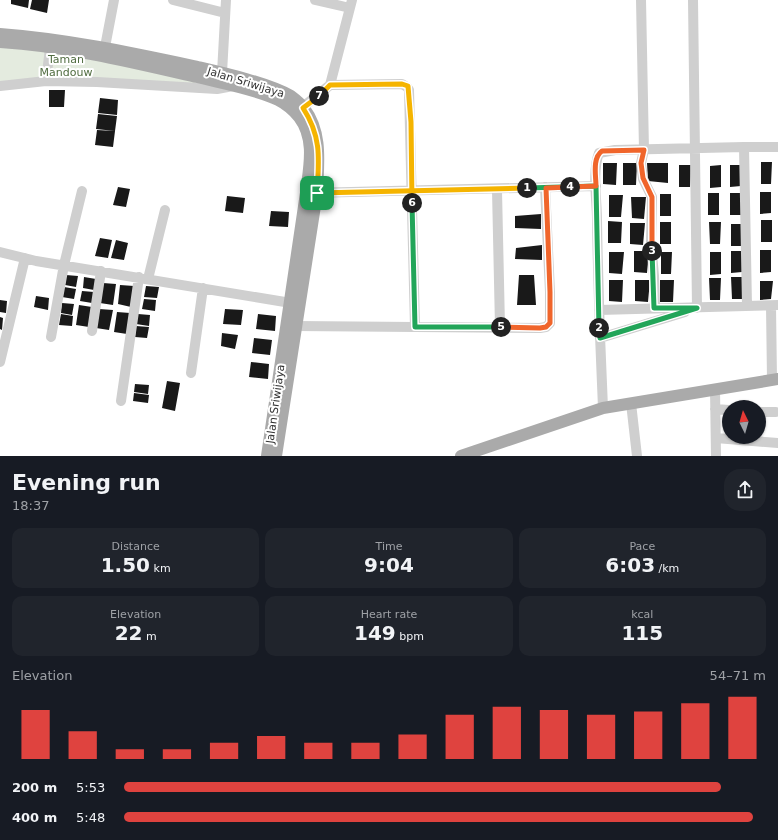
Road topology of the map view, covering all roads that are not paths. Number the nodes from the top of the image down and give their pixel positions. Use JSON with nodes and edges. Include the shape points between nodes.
{"nodes":[{"id":1,"x":114,"y":0,"type":"edge"},
{"id":2,"x":173,"y":0,"type":"edge"},
{"id":3,"x":226,"y":0,"type":"edge"},
{"id":4,"x":315,"y":0,"type":"edge"},
{"id":5,"x":641,"y":0,"type":"edge"},
{"id":6,"x":693,"y":0,"type":"edge"},
{"id":7,"x":351,"y":4,"type":"edge"},
{"id":8,"x":225,"y":13,"type":"junction"},
{"id":9,"x":2,"y":38,"type":"edge"},
{"id":10,"x":105,"y":47,"type":"junction"},
{"id":11,"x":50,"y":48,"type":"junction"},
{"id":12,"x":222,"y":73,"type":"junction"},
{"id":13,"x":46,"y":81,"type":"junction"},
{"id":14,"x":330,"y":85,"type":"junction"},
{"id":15,"x":0,"y":86,"type":"edge"},
{"id":16,"x":233,"y":86,"type":"junction"},
{"id":17,"x":303,"y":108,"type":"junction"},
{"id":18,"x":744,"y":147,"type":"junction"},
{"id":19,"x":778,"y":147,"type":"edge"},
{"id":20,"x":694,"y":148,"type":"junction"},
{"id":21,"x":644,"y":150,"type":"junction"},
{"id":22,"x":596,"y":186,"type":"junction"},
{"id":23,"x":546,"y":188,"type":"junction"},
{"id":24,"x":82,"y":190,"type":"dead end"},
{"id":25,"x":497,"y":190,"type":"junction"},
{"id":26,"x":412,"y":191,"type":"junction"},
{"id":27,"x":312,"y":193,"type":"junction"},
{"id":28,"x":165,"y":210,"type":"dead end"},
{"id":29,"x":0,"y":252,"type":"edge"},
{"id":30,"x":25,"y":258,"type":"junction"},
{"id":31,"x":64,"y":265,"type":"junction"},
{"id":32,"x":101,"y":271,"type":"junction"},
{"id":33,"x":143,"y":278,"type":"junction"},
{"id":34,"x":203,"y":288,"type":"junction"},
{"id":35,"x":294,"y":303,"type":"junction"},
{"id":36,"x":747,"y":306,"type":"junction"},
{"id":37,"x":775,"y":306,"type":"edge"},
{"id":38,"x":654,"y":308,"type":"junction"},
{"id":39,"x":697,"y":308,"type":"junction"},
{"id":40,"x":599,"y":310,"type":"junction"},
{"id":41,"x":295,"y":326,"type":"junction"},
{"id":42,"x":415,"y":327,"type":"junction"},
{"id":43,"x":500,"y":327,"type":"junction"},
{"id":44,"x":92,"y":331,"type":"dead end"},
{"id":45,"x":51,"y":337,"type":"dead end"},
{"id":46,"x":600,"y":338,"type":"junction"},
{"id":47,"x":0,"y":362,"type":"edge"},
{"id":48,"x":191,"y":374,"type":"dead end"},
{"id":49,"x":775,"y":379,"type":"edge"},
{"id":50,"x":715,"y":389,"type":"junction"},
{"id":51,"x":281,"y":395,"type":"junction"},
{"id":52,"x":121,"y":401,"type":"dead end"},
{"id":53,"x":631,"y":403,"type":"junction"},
{"id":54,"x":603,"y":408,"type":"junction"},
{"id":55,"x":715,"y":409,"type":"junction"},
{"id":56,"x":722,"y":410,"type":"edge"},
{"id":57,"x":766,"y":412,"type":"edge"},
{"id":58,"x":776,"y":412,"type":"dead end"},
{"id":59,"x":716,"y":438,"type":"junction"},
{"id":60,"x":778,"y":443,"type":"edge"},
{"id":61,"x":267,"y":456,"type":"edge"},
{"id":62,"x":276,"y":456,"type":"edge"},
{"id":63,"x":461,"y":456,"type":"edge"},
{"id":64,"x":637,"y":456,"type":"edge"},
{"id":65,"x":716,"y":456,"type":"edge"}],
"edges":[{"from":1,"to":10,"type":"street"},
{"from":2,"to":8,"type":"street"},
{"from":3,"to":8,"type":"street"},
{"from":4,"to":7,"type":"street"},
{"from":5,"to":21,"type":"street"},
{"from":6,"to":20,"type":"street"},
{"from":7,"to":14,"type":"street"},
{"from":8,"to":12,"type":"street"},
{"from":9,"to":10,"type":"main road","name":"Jalan Sriwijaya","via":[[51,38]]},
{"from":9,"to":11,"type":"main road","name":"Jalan Sriwijaya"},
{"from":10,"to":12,"type":"main road","name":"Jalan Sriwijaya"},
{"from":11,"to":13,"type":"street"},
{"from":11,"to":16,"type":"main road","name":"Jalan Sriwijaya","via":[[103,56]]},
{"from":12,"to":17,"type":"main road","name":"Jalan Sriwijaya","via":[[291,96]]},
{"from":13,"to":15,"type":"street"},
{"from":13,"to":16,"type":"street","via":[[216,89]]},
{"from":14,"to":17,"type":"street"},
{"from":14,"to":26,"type":"street","via":[[408,86]]},
{"from":16,"to":27,"type":"main road","name":"Jalan Sriwijaya","via":[[277,99],[299,116],[310,144]]},
{"from":17,"to":27,"type":"main road","name":"Jalan Sriwijaya","via":[[312,121],[317,138],[319,158]]},
{"from":18,"to":19,"type":"street"},
{"from":18,"to":20,"type":"street"},
{"from":18,"to":36,"type":"street"},
{"from":20,"to":21,"type":"street"},
{"from":20,"to":39,"type":"street"},
{"from":21,"to":22,"type":"street","via":[[599,153],[596,161]]},
{"from":21,"to":38,"type":"street","via":[[641,163],[643,178],[652,197]]},
{"from":22,"to":23,"type":"street"},
{"from":22,"to":40,"type":"street"},
{"from":23,"to":25,"type":"street"},
{"from":23,"to":43,"type":"street","via":[[550,323],[540,328]]},
{"from":24,"to":31,"type":"street"},
{"from":25,"to":26,"type":"street"},
{"from":25,"to":43,"type":"street"},
{"from":26,"to":27,"type":"street"},
{"from":26,"to":42,"type":"street"},
{"from":27,"to":35,"type":"main road","name":"Jalan Sriwijaya"},
{"from":28,"to":33,"type":"street"},
{"from":29,"to":30,"type":"street"},
{"from":30,"to":31,"type":"street"},
{"from":30,"to":47,"type":"street"},
{"from":31,"to":32,"type":"street"},
{"from":31,"to":45,"type":"street"},
{"from":32,"to":33,"type":"street"},
{"from":32,"to":44,"type":"street"},
{"from":33,"to":34,"type":"street"},
{"from":33,"to":52,"type":"street"},
{"from":34,"to":35,"type":"street"},
{"from":34,"to":48,"type":"street"},
{"from":35,"to":41,"type":"main road","name":"Jalan Sriwijaya"},
{"from":35,"to":51,"type":"main road","name":"Jalan Sriwijaya"},
{"from":36,"to":37,"type":"street"},
{"from":36,"to":39,"type":"street"},
{"from":37,"to":49,"type":"street"},
{"from":38,"to":39,"type":"street"},
{"from":38,"to":40,"type":"street"},
{"from":39,"to":46,"type":"street"},
{"from":40,"to":46,"type":"street"},
{"from":41,"to":42,"type":"street"},
{"from":41,"to":51,"type":"main road","name":"Jalan Sriwijaya"},
{"from":42,"to":43,"type":"street"},
{"from":46,"to":54,"type":"street"},
{"from":49,"to":50,"type":"main road"},
{"from":50,"to":53,"type":"main road"},
{"from":50,"to":55,"type":"street"},
{"from":51,"to":61,"type":"main road","name":"Jalan Sriwijaya"},
{"from":51,"to":62,"type":"main road","name":"Jalan Sriwijaya"},
{"from":53,"to":54,"type":"main road"},
{"from":53,"to":64,"type":"street"},
{"from":54,"to":63,"type":"main road"},
{"from":55,"to":56,"type":"street"},
{"from":55,"to":59,"type":"street"},
{"from":57,"to":58,"type":"street"},
{"from":59,"to":60,"type":"street"},
{"from":59,"to":65,"type":"street"}]}
